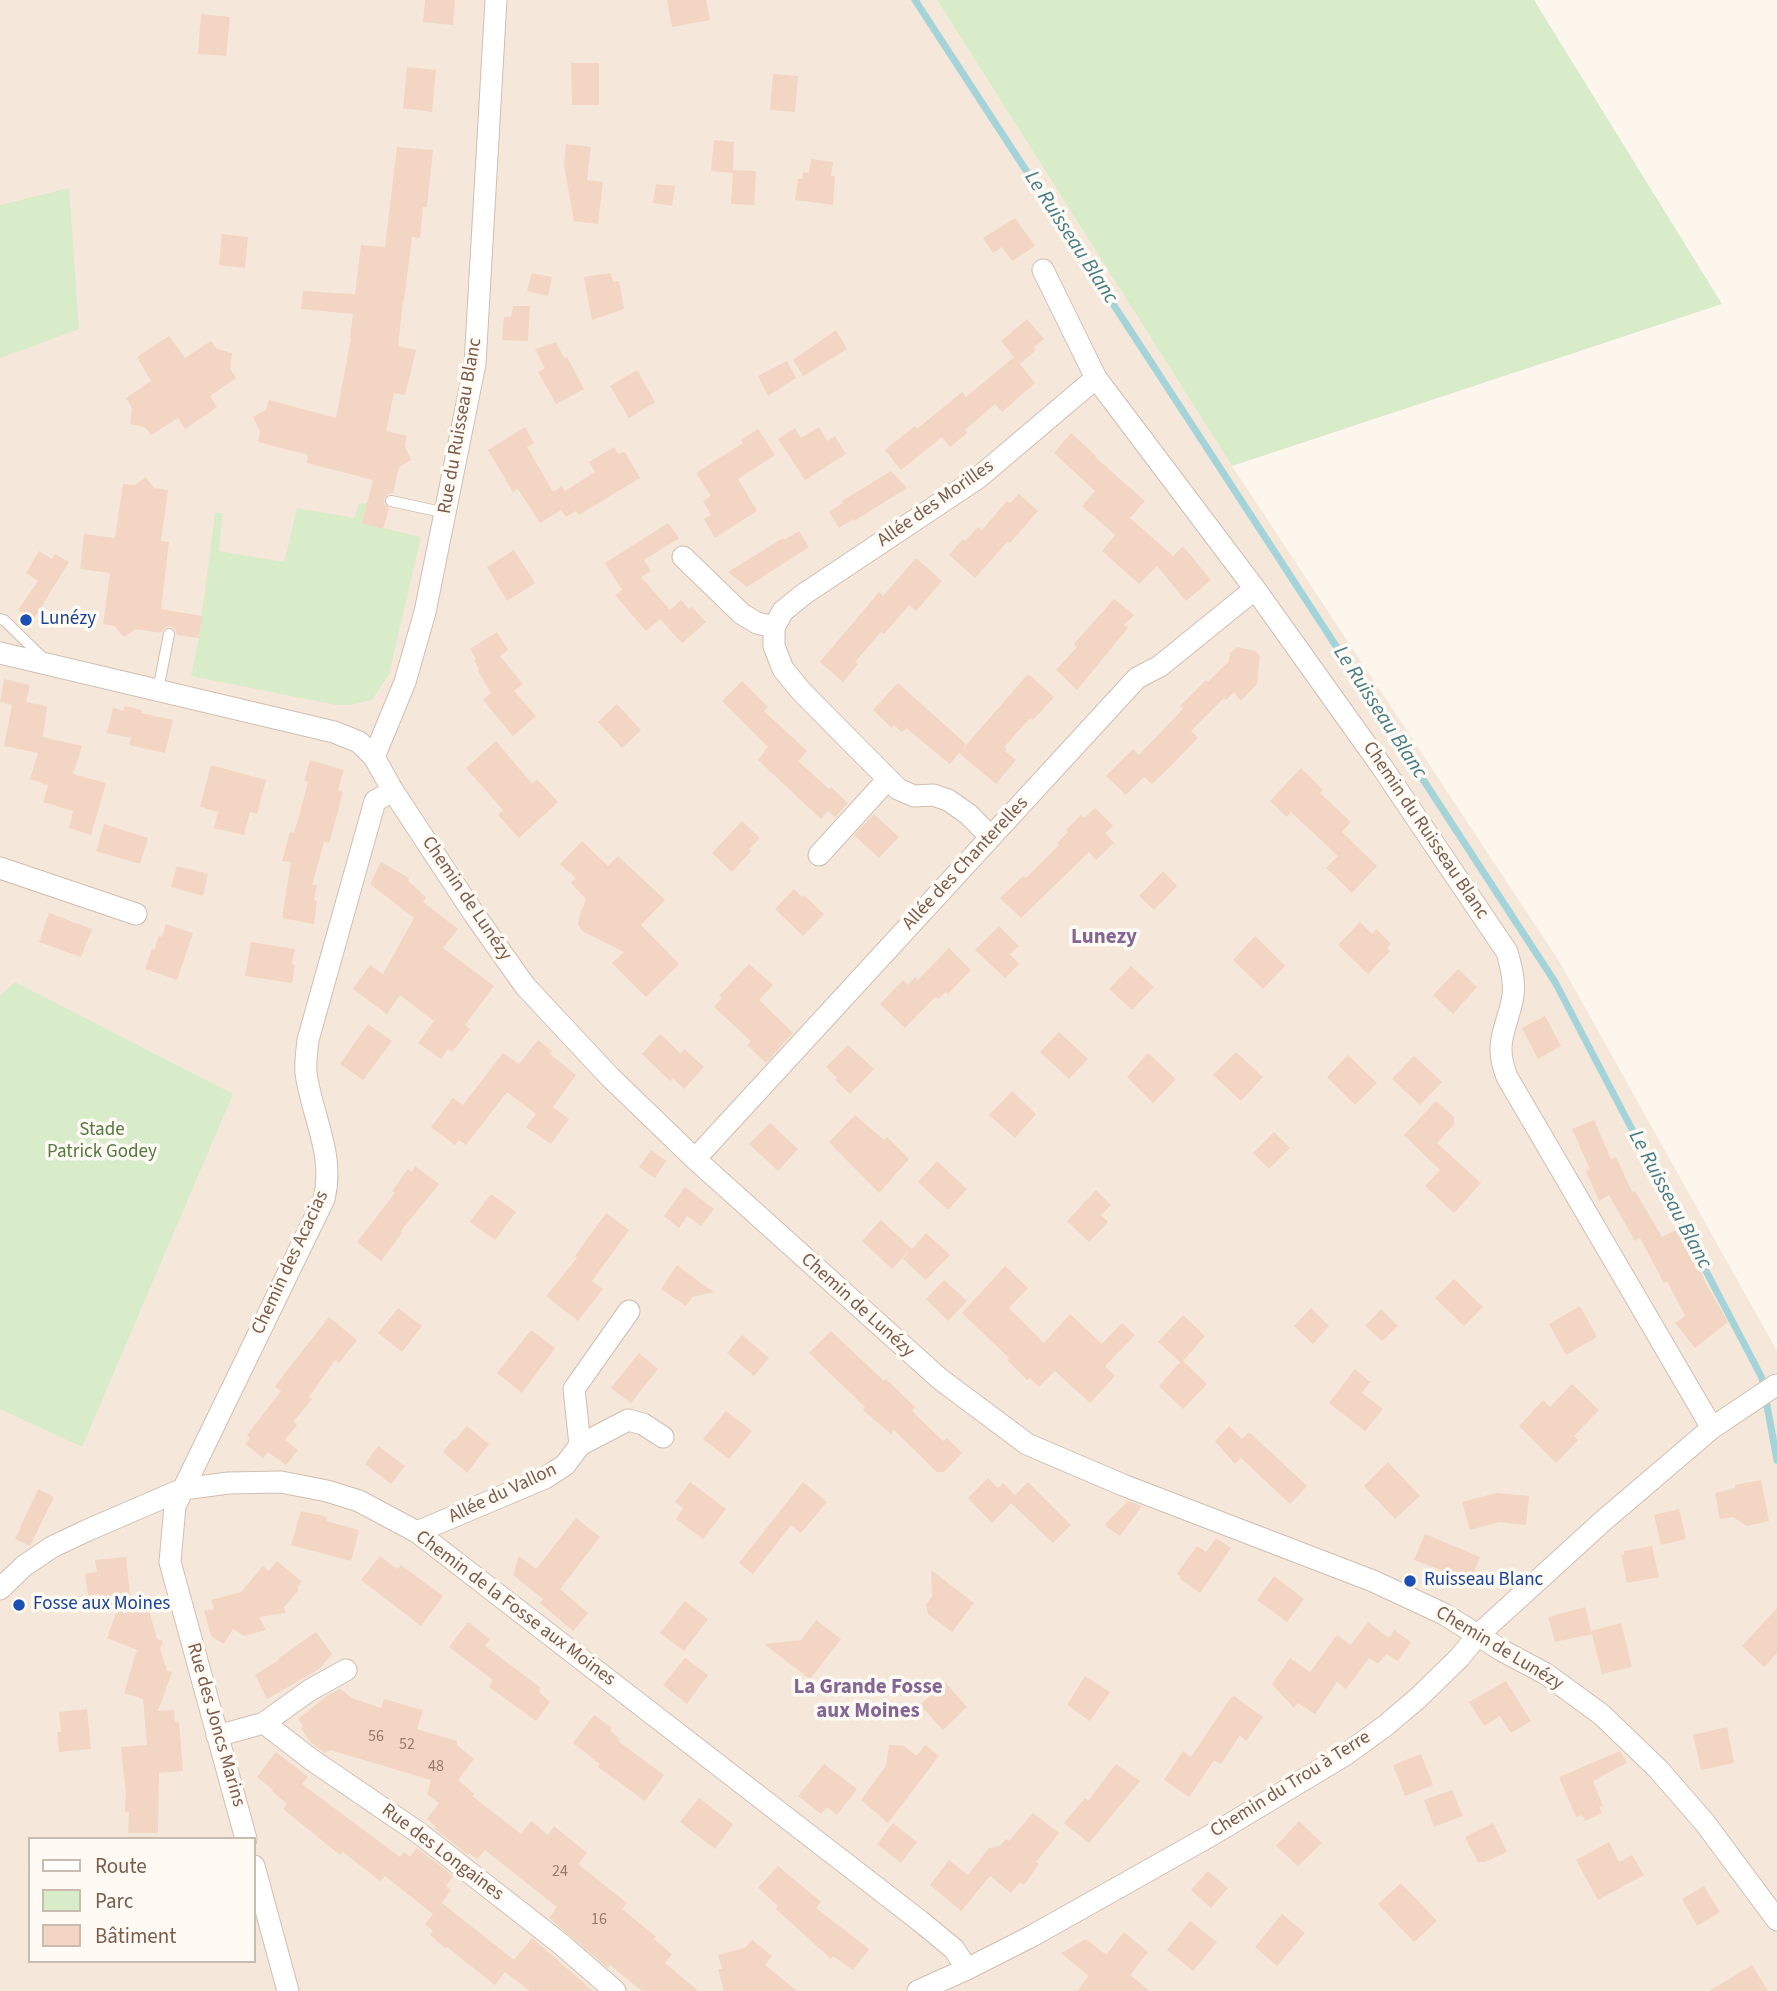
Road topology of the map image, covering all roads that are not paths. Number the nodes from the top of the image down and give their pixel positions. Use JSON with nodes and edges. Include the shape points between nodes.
{"nodes":[{"id":1,"x":496,"y":0,"type":"edge"},
{"id":2,"x":1043,"y":270,"type":"dead end"},
{"id":3,"x":1096,"y":378,"type":"junction"},
{"id":4,"x":391,"y":500,"type":"dead end"},
{"id":5,"x":446,"y":513,"type":"junction"},
{"id":6,"x":683,"y":557,"type":"dead end"},
{"id":7,"x":1255,"y":589,"type":"junction"},
{"id":8,"x":0,"y":619,"type":"edge"},
{"id":9,"x":774,"y":627,"type":"junction"},
{"id":10,"x":169,"y":634,"type":"dead end"},
{"id":11,"x":0,"y":653,"type":"edge"},
{"id":12,"x":50,"y":664,"type":"junction"},
{"id":13,"x":158,"y":690,"type":"junction"},
{"id":14,"x":374,"y":757,"type":"junction"},
{"id":15,"x":888,"y":779,"type":"junction"},
{"id":16,"x":393,"y":790,"type":"junction"},
{"id":17,"x":991,"y":837,"type":"junction"},
{"id":18,"x":819,"y":855,"type":"dead end"},
{"id":19,"x":0,"y":868,"type":"edge"},
{"id":20,"x":136,"y":914,"type":"dead end"},
{"id":21,"x":695,"y":1159,"type":"junction"},
{"id":22,"x":629,"y":1311,"type":"dead end"},
{"id":23,"x":1776,"y":1385,"type":"edge"},
{"id":24,"x":1712,"y":1428,"type":"junction"},
{"id":25,"x":663,"y":1437,"type":"dead end"},
{"id":26,"x":580,"y":1445,"type":"junction"},
{"id":27,"x":183,"y":1489,"type":"junction"},
{"id":28,"x":417,"y":1532,"type":"junction"},
{"id":29,"x":0,"y":1589,"type":"edge"},
{"id":30,"x":1478,"y":1635,"type":"junction"},
{"id":31,"x":346,"y":1670,"type":"dead end"},
{"id":32,"x":264,"y":1723,"type":"junction"},
{"id":33,"x":218,"y":1735,"type":"junction"},
{"id":34,"x":245,"y":1837,"type":"edge"},
{"id":35,"x":256,"y":1873,"type":"edge"},
{"id":36,"x":1777,"y":1920,"type":"edge"},
{"id":37,"x":967,"y":1969,"type":"junction"},
{"id":38,"x":289,"y":1991,"type":"edge"},
{"id":39,"x":615,"y":1991,"type":"edge"},
{"id":40,"x":918,"y":1991,"type":"edge"}],
"edges":[{"from":1,"to":5,"type":"street","name":"Rue du Ruisseau Blanc","via":[[475,364]]},
{"from":2,"to":3,"type":"street","name":"Chemin du Ruisseau Blanc"},
{"from":3,"to":7,"type":"street","name":"Chemin du Ruisseau Blanc"},
{"from":3,"to":9,"type":"street","name":"Allée des Morilles","via":[[978,478],[804,594],[783,611]]},
{"from":4,"to":5,"type":"lane"},
{"from":5,"to":14,"type":"street","name":"Rue du Ruisseau Blanc","via":[[405,682]]},
{"from":6,"to":9,"type":"street","via":[[742,614]]},
{"from":7,"to":17,"type":"street","name":"Allée des Chanterelles","via":[[1160,666],[1137,678]]},
{"from":7,"to":24,"type":"street","name":"Chemin du Ruisseau Blanc","via":[[1507,952],[1513,995],[1500,1059],[1507,1077]]},
{"from":8,"to":12,"type":"lane"},
{"from":9,"to":15,"type":"street","via":[[774,646],[783,669]]},
{"from":10,"to":13,"type":"lane"},
{"from":11,"to":12,"type":"street","name":"Chemin de Lunézy"},
{"from":12,"to":13,"type":"street","name":"Chemin de Lunézy"},
{"from":13,"to":14,"type":"street","name":"Chemin de Lunézy","via":[[334,732],[359,742]]},
{"from":14,"to":16,"type":"street","name":"Chemin de Lunézy"},
{"from":15,"to":17,"type":"street","via":[[914,796],[948,800]]},
{"from":15,"to":18,"type":"street"},
{"from":16,"to":21,"type":"street","name":"Chemin de Lunézy","via":[[525,986]]},
{"from":16,"to":27,"type":"street","name":"Chemin des Acacias","via":[[375,801],[308,1040],[305,1070],[328,1163],[324,1199]]},
{"from":17,"to":21,"type":"street","name":"Allée des Chanterelles"},
{"from":19,"to":20,"type":"street"},
{"from":21,"to":30,"type":"street","name":"Chemin de Lunézy","via":[[940,1379],[1027,1444],[1373,1581]]},
{"from":22,"to":26,"type":"street","via":[[574,1389]]},
{"from":23,"to":24,"type":"street","name":"Chemin du Trou à Terre"},
{"from":24,"to":30,"type":"street","name":"Chemin du Trou à Terre"},
{"from":25,"to":26,"type":"street","name":"Allée du Vallon","via":[[628,1420]]},
{"from":26,"to":28,"type":"street","name":"Allée du Vallon","via":[[565,1465],[545,1478]]},
{"from":27,"to":28,"type":"street","name":"Chemin de la Fosse aux Moines","via":[[250,1482],[293,1484],[359,1501]]},
{"from":27,"to":29,"type":"street","name":"Chemin de la Fosse aux Moines","via":[[52,1547]]},
{"from":27,"to":33,"type":"street","name":"Rue des Joncs Marins","via":[[175,1506],[170,1562]]},
{"from":28,"to":37,"type":"street","name":"Chemin de la Fosse aux Moines","via":[[920,1921],[954,1949]]},
{"from":30,"to":36,"type":"street","name":"Chemin de Lunézy","via":[[1546,1674],[1602,1715],[1705,1823]]},
{"from":30,"to":37,"type":"street","name":"Chemin du Trou à Terre","via":[[1418,1698],[1345,1755],[1215,1833]]},
{"from":31,"to":32,"type":"street"},
{"from":32,"to":33,"type":"street"},
{"from":32,"to":39,"type":"street","name":"Rue des Longaines","via":[[419,1833]]},
{"from":33,"to":34,"type":"street","name":"Rue des Joncs Marins"},
{"from":35,"to":38,"type":"street"},
{"from":37,"to":40,"type":"street","name":"Chemin du Trou à Terre"}]}
